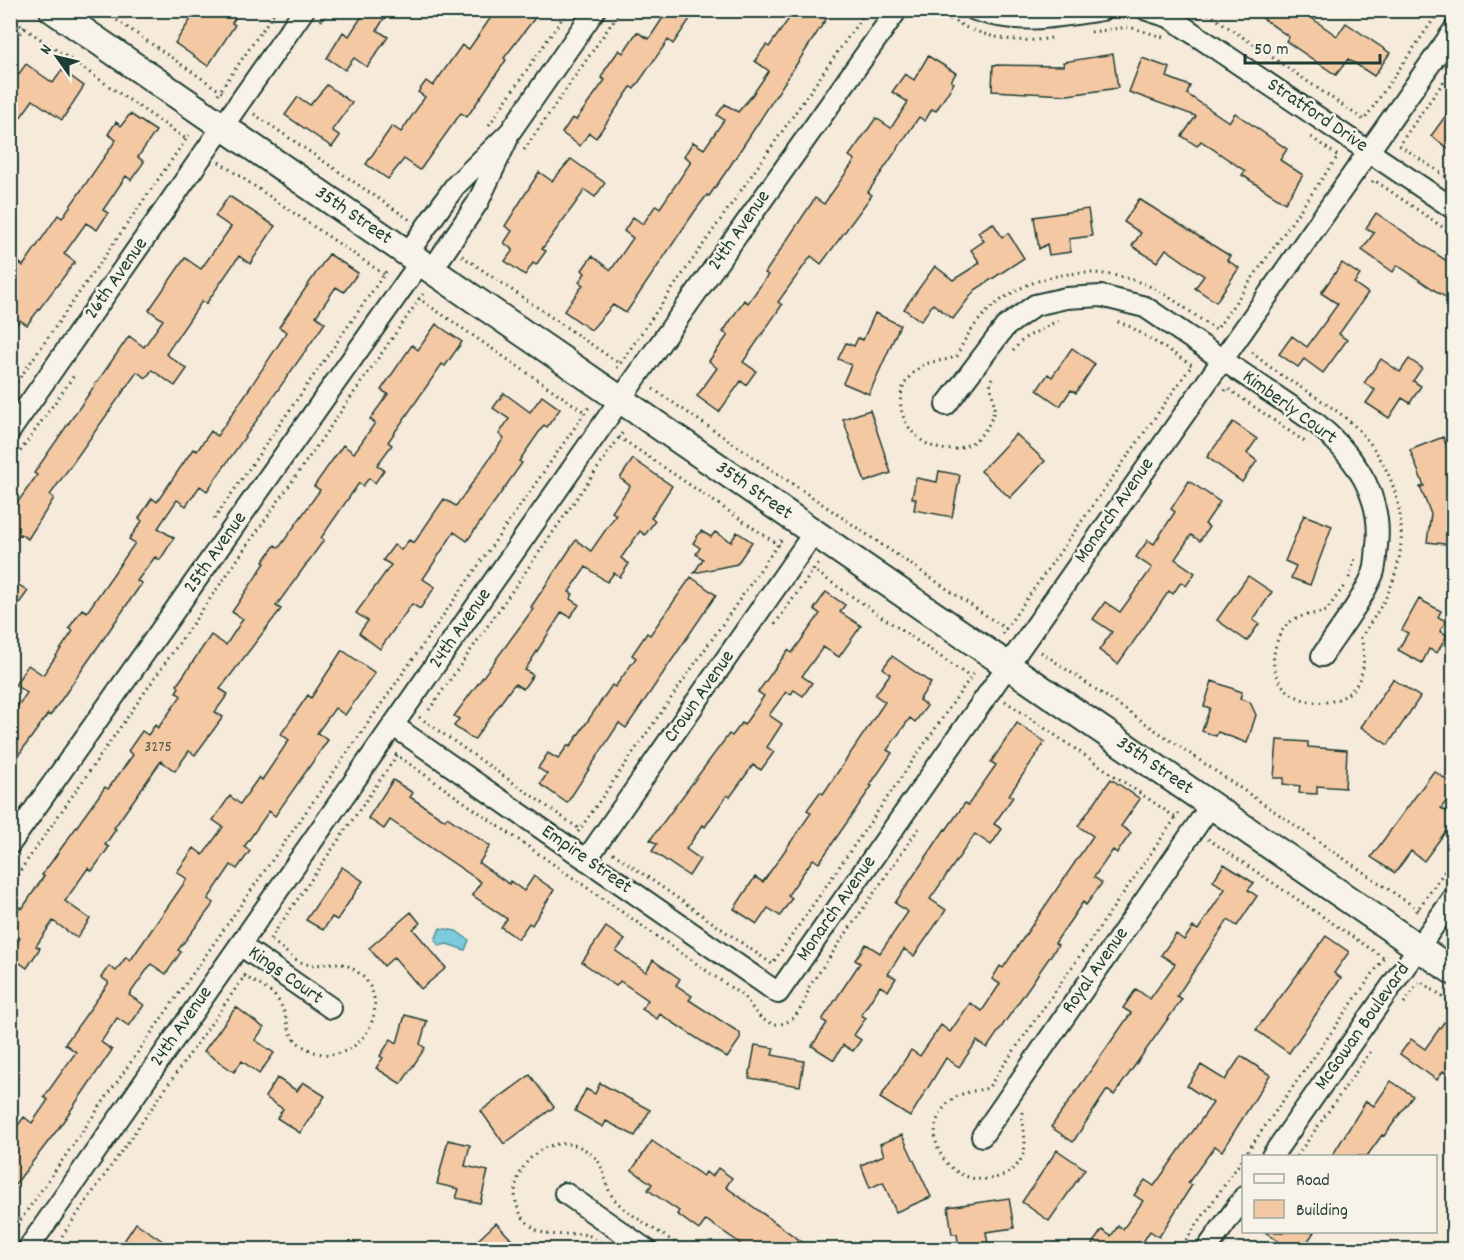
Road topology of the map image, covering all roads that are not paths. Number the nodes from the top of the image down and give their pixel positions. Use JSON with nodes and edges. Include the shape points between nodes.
{"nodes":[{"id":1,"x":54,"y":10,"type":"edge"},
{"id":2,"x":304,"y":10,"type":"edge"},
{"id":3,"x":595,"y":10,"type":"edge"},
{"id":4,"x":897,"y":10,"type":"edge"},
{"id":5,"x":975,"y":10,"type":"edge"},
{"id":6,"x":1102,"y":10,"type":"edge"},
{"id":7,"x":1147,"y":10,"type":"edge"},
{"id":8,"x":1454,"y":30,"type":"edge"},
{"id":9,"x":222,"y":126,"type":"junction"},
{"id":10,"x":510,"y":132,"type":"junction"},
{"id":11,"x":1369,"y":150,"type":"junction"},
{"id":12,"x":1454,"y":209,"type":"edge"},
{"id":13,"x":420,"y":261,"type":"junction"},
{"id":14,"x":1222,"y":360,"type":"junction"},
{"id":15,"x":620,"y":400,"type":"junction"},
{"id":16,"x":946,"y":405,"type":"dead end"},
{"id":17,"x":10,"y":431,"type":"edge"},
{"id":18,"x":804,"y":527,"type":"junction"},
{"id":19,"x":1322,"y":656,"type":"dead end"},
{"id":20,"x":1006,"y":666,"type":"junction"},
{"id":21,"x":394,"y":726,"type":"junction"},
{"id":22,"x":1210,"y":805,"type":"junction"},
{"id":23,"x":10,"y":844,"type":"edge"},
{"id":24,"x":586,"y":860,"type":"junction"},
{"id":25,"x":1454,"y":897,"type":"edge"},
{"id":26,"x":240,"y":945,"type":"junction"},
{"id":27,"x":1419,"y":948,"type":"junction"},
{"id":28,"x":1454,"y":972,"type":"edge"},
{"id":29,"x":778,"y":993,"type":"joint"},
{"id":30,"x":331,"y":1008,"type":"dead end"},
{"id":31,"x":982,"y":1136,"type":"dead end"},
{"id":32,"x":1273,"y":1155,"type":"edge"},
{"id":33,"x":565,"y":1193,"type":"dead end"},
{"id":34,"x":1242,"y":1200,"type":"edge"},
{"id":35,"x":27,"y":1250,"type":"edge"},
{"id":36,"x":648,"y":1250,"type":"edge"},
{"id":37,"x":1206,"y":1250,"type":"edge"}],
"edges":[{"from":1,"to":9,"type":"street","name":"35th Street"},
{"from":2,"to":9,"type":"street","name":"26th Avenue"},
{"from":3,"to":10,"type":"street"},
{"from":4,"to":15,"type":"street","name":"24th Avenue"},
{"from":5,"to":6,"type":"street","via":[[998,18],[1028,21]]},
{"from":7,"to":11,"type":"street","name":"Stratford Drive","via":[[1168,17]]},
{"from":8,"to":11,"type":"street","name":"Monarch Avenue"},
{"from":9,"to":13,"type":"street","name":"35th Street"},
{"from":9,"to":17,"type":"street","name":"26th Avenue"},
{"from":10,"to":13,"type":"street","via":[[478,202]]},
{"from":10,"to":13,"type":"street","via":[[455,186]]},
{"from":11,"to":12,"type":"street","name":"Stratford Drive"},
{"from":11,"to":14,"type":"street","name":"Monarch Avenue"},
{"from":13,"to":15,"type":"street","name":"35th Street"},
{"from":13,"to":23,"type":"street","name":"25th Avenue"},
{"from":14,"to":16,"type":"street","name":"Kimberly Court","via":[[1145,308],[1101,296],[1066,298],[1035,305],[1005,327]]},
{"from":14,"to":19,"type":"street","name":"Kimberly Court","via":[[1340,443],[1360,469],[1373,498],[1378,534],[1374,571],[1360,601]]},
{"from":14,"to":20,"type":"street","name":"Monarch Avenue"},
{"from":15,"to":18,"type":"street","name":"35th Street"},
{"from":15,"to":21,"type":"street","name":"24th Avenue","via":[[414,714]]},
{"from":18,"to":20,"type":"street","name":"35th Street"},
{"from":18,"to":24,"type":"street","name":"Crown Avenue"},
{"from":20,"to":22,"type":"street","name":"35th Street"},
{"from":20,"to":29,"type":"street","name":"Monarch Avenue"},
{"from":21,"to":24,"type":"street","name":"Empire Street"},
{"from":21,"to":26,"type":"street","name":"24th Avenue"},
{"from":22,"to":27,"type":"street","name":"35th Street"},
{"from":22,"to":31,"type":"street","name":"Royal Avenue"},
{"from":24,"to":29,"type":"street","name":"Empire Street"},
{"from":25,"to":27,"type":"street","name":"McGowan Boulevard"},
{"from":26,"to":30,"type":"street","name":"Kings Court"},
{"from":26,"to":35,"type":"street","name":"24th Avenue"},
{"from":27,"to":28,"type":"street","name":"35th Street"},
{"from":27,"to":32,"type":"street","name":"McGowan Boulevard"},
{"from":33,"to":36,"type":"street"},
{"from":34,"to":37,"type":"street"}]}
